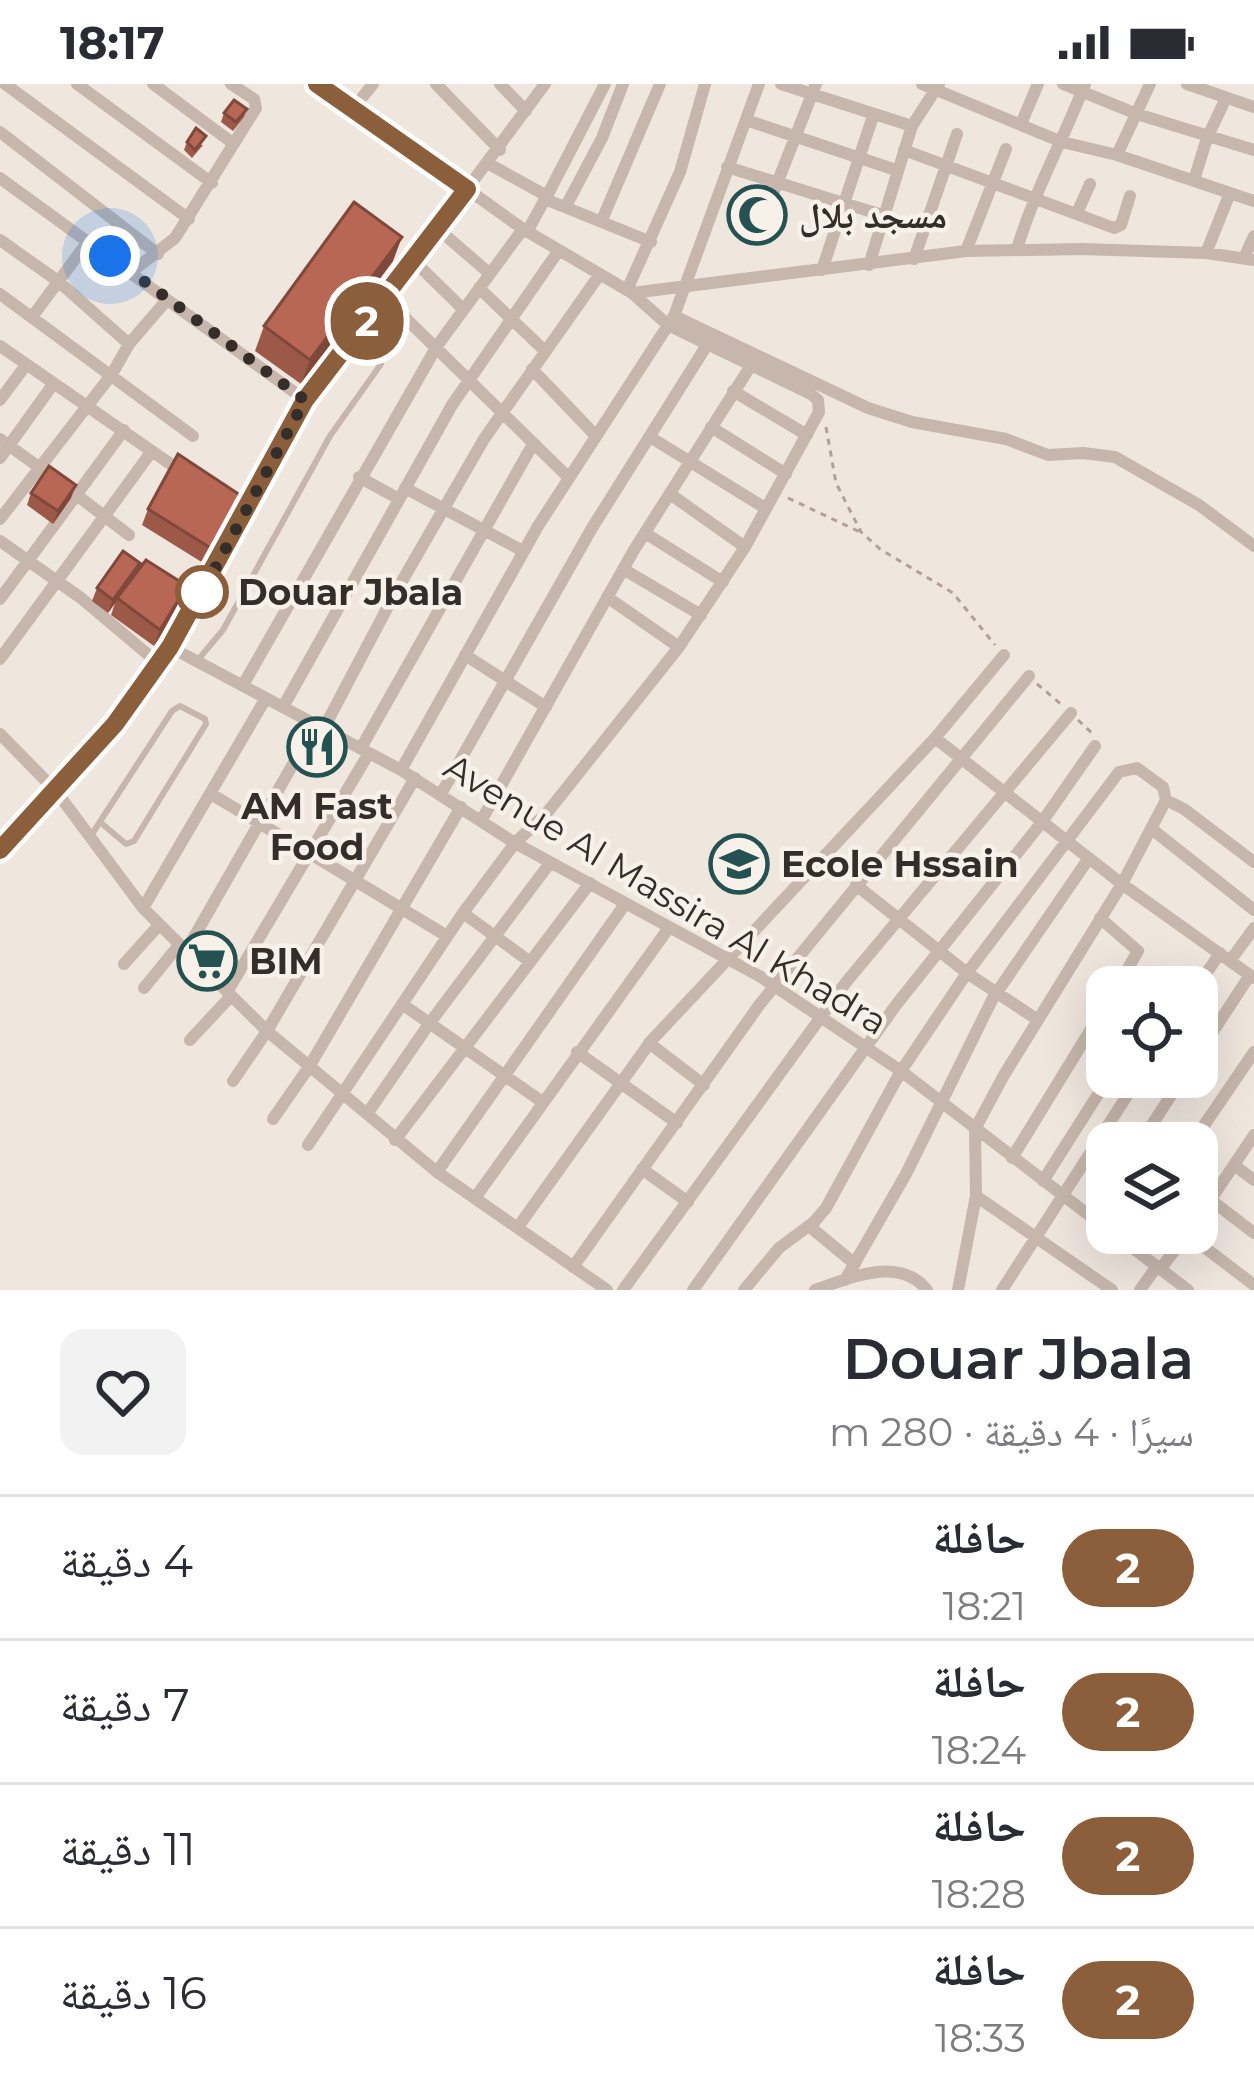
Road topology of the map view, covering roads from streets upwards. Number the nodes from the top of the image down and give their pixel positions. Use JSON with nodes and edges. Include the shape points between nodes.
{"nodes":[{"id":1,"x":4,"y":84,"type":"edge"},
{"id":2,"x":77,"y":84,"type":"edge"},
{"id":3,"x":153,"y":84,"type":"edge"},
{"id":4,"x":231,"y":84,"type":"edge"},
{"id":5,"x":317,"y":84,"type":"edge"},
{"id":6,"x":373,"y":84,"type":"edge"},
{"id":7,"x":436,"y":84,"type":"edge"},
{"id":8,"x":500,"y":84,"type":"edge"},
{"id":9,"x":545,"y":84,"type":"edge"},
{"id":10,"x":605,"y":84,"type":"edge"},
{"id":11,"x":623,"y":84,"type":"edge"},
{"id":12,"x":660,"y":84,"type":"edge"},
{"id":13,"x":705,"y":84,"type":"edge"},
{"id":14,"x":759,"y":84,"type":"edge"},
{"id":15,"x":781,"y":84,"type":"edge"},
{"id":16,"x":1038,"y":84,"type":"edge"},
{"id":17,"x":1063,"y":84,"type":"edge"},
{"id":18,"x":1150,"y":84,"type":"edge"},
{"id":19,"x":1187,"y":84,"type":"edge"},
{"id":20,"x":932,"y":85,"type":"edge"},
{"id":21,"x":1083,"y":88,"type":"edge"},
{"id":22,"x":814,"y":89,"type":"edge"},
{"id":23,"x":1226,"y":98,"type":"junction"},
{"id":24,"x":1254,"y":107,"type":"edge"},
{"id":25,"x":352,"y":110,"type":"junction"},
{"id":26,"x":526,"y":111,"type":"junction"},
{"id":27,"x":1137,"y":114,"type":"junction"},
{"id":28,"x":873,"y":116,"type":"junction"},
{"id":29,"x":746,"y":120,"type":"junction"},
{"id":30,"x":1022,"y":124,"type":"junction"},
{"id":31,"x":912,"y":126,"type":"junction"},
{"id":32,"x":0,"y":132,"type":"edge"},
{"id":33,"x":957,"y":134,"type":"dead end"},
{"id":34,"x":796,"y":137,"type":"junction"},
{"id":35,"x":1207,"y":138,"type":"junction"},
{"id":36,"x":1062,"y":142,"type":"junction"},
{"id":37,"x":234,"y":144,"type":"junction"},
{"id":38,"x":1006,"y":148,"type":"dead end"},
{"id":39,"x":500,"y":150,"type":"junction"},
{"id":40,"x":904,"y":150,"type":"junction"},
{"id":41,"x":1254,"y":150,"type":"edge"},
{"id":42,"x":1117,"y":155,"type":"junction"},
{"id":43,"x":861,"y":157,"type":"junction"},
{"id":44,"x":489,"y":164,"type":"junction"},
{"id":45,"x":946,"y":165,"type":"junction"},
{"id":46,"x":727,"y":167,"type":"junction"},
{"id":47,"x":896,"y":170,"type":"junction"},
{"id":48,"x":0,"y":178,"type":"edge"},
{"id":49,"x":779,"y":180,"type":"junction"},
{"id":50,"x":1194,"y":180,"type":"junction"},
{"id":51,"x":992,"y":182,"type":"junction"},
{"id":52,"x":212,"y":183,"type":"junction"},
{"id":53,"x":1090,"y":184,"type":"dead end"},
{"id":54,"x":467,"y":189,"type":"junction"},
{"id":55,"x":1230,"y":193,"type":"junction"},
{"id":56,"x":1130,"y":196,"type":"dead end"},
{"id":57,"x":1033,"y":197,"type":"junction"},
{"id":58,"x":546,"y":198,"type":"junction"},
{"id":59,"x":1254,"y":201,"type":"edge"},
{"id":60,"x":846,"y":202,"type":"junction"},
{"id":61,"x":566,"y":206,"type":"junction"},
{"id":62,"x":1077,"y":213,"type":"junction"},
{"id":63,"x":882,"y":215,"type":"junction"},
{"id":64,"x":189,"y":219,"type":"junction"},
{"id":65,"x":602,"y":220,"type":"junction"},
{"id":66,"x":438,"y":229,"type":"junction"},
{"id":67,"x":525,"y":231,"type":"junction"},
{"id":68,"x":758,"y":232,"type":"dead end"},
{"id":69,"x":1254,"y":236,"type":"edge"},
{"id":70,"x":0,"y":240,"type":"edge"},
{"id":71,"x":88,"y":240,"type":"junction"},
{"id":72,"x":650,"y":242,"type":"junction"},
{"id":73,"x":1017,"y":249,"type":"junction"},
{"id":74,"x":560,"y":250,"type":"junction"},
{"id":75,"x":966,"y":251,"type":"junction"},
{"id":76,"x":1206,"y":253,"type":"junction"},
{"id":77,"x":158,"y":254,"type":"junction"},
{"id":78,"x":914,"y":259,"type":"junction"},
{"id":79,"x":1249,"y":259,"type":"edge"},
{"id":80,"x":414,"y":261,"type":"junction"},
{"id":81,"x":869,"y":265,"type":"junction"},
{"id":82,"x":822,"y":270,"type":"junction"},
{"id":83,"x":130,"y":273,"type":"junction"},
{"id":84,"x":489,"y":273,"type":"junction"},
{"id":85,"x":599,"y":274,"type":"junction"},
{"id":86,"x":58,"y":281,"type":"junction"},
{"id":87,"x":683,"y":285,"type":"junction"},
{"id":88,"x":479,"y":287,"type":"junction"},
{"id":89,"x":629,"y":292,"type":"junction"},
{"id":90,"x":0,"y":294,"type":"edge"},
{"id":91,"x":385,"y":298,"type":"junction"},
{"id":92,"x":166,"y":301,"type":"junction"},
{"id":93,"x":463,"y":309,"type":"junction"},
{"id":94,"x":32,"y":317,"type":"junction"},
{"id":95,"x":512,"y":319,"type":"junction"},
{"id":96,"x":671,"y":320,"type":"junction"},
{"id":97,"x":129,"y":344,"type":"junction"},
{"id":98,"x":0,"y":346,"type":"edge"},
{"id":99,"x":437,"y":346,"type":"junction"},
{"id":100,"x":707,"y":346,"type":"junction"},
{"id":101,"x":544,"y":351,"type":"junction"},
{"id":102,"x":26,"y":365,"type":"junction"},
{"id":103,"x":750,"y":367,"type":"junction"},
{"id":104,"x":532,"y":369,"type":"junction"},
{"id":105,"x":112,"y":374,"type":"junction"},
{"id":106,"x":469,"y":379,"type":"junction"},
{"id":107,"x":54,"y":383,"type":"junction"},
{"id":108,"x":734,"y":391,"type":"junction"},
{"id":109,"x":0,"y":400,"type":"edge"},
{"id":110,"x":305,"y":400,"type":"junction"},
{"id":111,"x":88,"y":405,"type":"junction"},
{"id":112,"x":501,"y":411,"type":"junction"},
{"id":113,"x":712,"y":427,"type":"junction"},
{"id":114,"x":124,"y":430,"type":"junction"},
{"id":115,"x":596,"y":435,"type":"junction"},
{"id":116,"x":807,"y":435,"type":"junction"},
{"id":117,"x":193,"y":436,"type":"dead end"},
{"id":118,"x":650,"y":437,"type":"junction"},
{"id":119,"x":533,"y":444,"type":"junction"},
{"id":120,"x":3,"y":447,"type":"edge"},
{"id":121,"x":152,"y":451,"type":"junction"},
{"id":122,"x":690,"y":462,"type":"junction"},
{"id":123,"x":40,"y":468,"type":"junction"},
{"id":124,"x":786,"y":474,"type":"junction"},
{"id":125,"x":359,"y":477,"type":"junction"},
{"id":126,"x":569,"y":478,"type":"junction"},
{"id":127,"x":193,"y":479,"type":"edge"},
{"id":128,"x":402,"y":493,"type":"junction"},
{"id":129,"x":670,"y":494,"type":"junction"},
{"id":130,"x":76,"y":495,"type":"junction"},
{"id":131,"x":225,"y":503,"type":"edge"},
{"id":132,"x":766,"y":508,"type":"junction"},
{"id":133,"x":443,"y":509,"type":"junction"},
{"id":134,"x":242,"y":515,"type":"junction"},
{"id":135,"x":104,"y":516,"type":"junction"},
{"id":136,"x":0,"y":519,"type":"edge"},
{"id":137,"x":483,"y":530,"type":"junction"},
{"id":138,"x":645,"y":533,"type":"junction"},
{"id":139,"x":129,"y":535,"type":"dead end"},
{"id":140,"x":0,"y":541,"type":"edge"},
{"id":141,"x":1254,"y":546,"type":"edge"},
{"id":142,"x":745,"y":547,"type":"junction"},
{"id":143,"x":523,"y":551,"type":"junction"},
{"id":144,"x":28,"y":561,"type":"junction"},
{"id":145,"x":623,"y":569,"type":"junction"},
{"id":146,"x":57,"y":581,"type":"junction"},
{"id":147,"x":723,"y":582,"type":"junction"},
{"id":148,"x":607,"y":597,"type":"junction"},
{"id":149,"x":0,"y":599,"type":"edge"},
{"id":150,"x":701,"y":615,"type":"junction"},
{"id":151,"x":170,"y":647,"type":"junction"},
{"id":152,"x":679,"y":647,"type":"junction"},
{"id":153,"x":464,"y":655,"type":"junction"},
{"id":154,"x":1004,"y":655,"type":"road end"},
{"id":155,"x":0,"y":659,"type":"edge"},
{"id":156,"x":158,"y":663,"type":"junction"},
{"id":157,"x":1028,"y":676,"type":"road end"},
{"id":158,"x":506,"y":680,"type":"junction"},
{"id":159,"x":243,"y":685,"type":"junction"},
{"id":160,"x":266,"y":698,"type":"junction"},
{"id":161,"x":283,"y":706,"type":"junction"},
{"id":162,"x":546,"y":707,"type":"junction"},
{"id":163,"x":1071,"y":713,"type":"road end"},
{"id":164,"x":320,"y":726,"type":"junction"},
{"id":165,"x":934,"y":738,"type":"junction"},
{"id":166,"x":3,"y":746,"type":"edge"},
{"id":167,"x":1095,"y":746,"type":"road end"},
{"id":168,"x":365,"y":750,"type":"junction"},
{"id":169,"x":963,"y":758,"type":"junction"},
{"id":170,"x":401,"y":770,"type":"junction"},
{"id":171,"x":415,"y":778,"type":"junction"},
{"id":172,"x":1004,"y":790,"type":"junction"},
{"id":173,"x":56,"y":791,"type":"junction"},
{"id":174,"x":211,"y":794,"type":"junction"},
{"id":175,"x":441,"y":794,"type":"junction"},
{"id":176,"x":1166,"y":800,"type":"junction"},
{"id":177,"x":461,"y":807,"type":"junction"},
{"id":178,"x":481,"y":821,"type":"junction"},
{"id":179,"x":1042,"y":821,"type":"junction"},
{"id":180,"x":260,"y":824,"type":"junction"},
{"id":181,"x":1153,"y":830,"type":"junction"},
{"id":182,"x":1068,"y":841,"type":"junction"},
{"id":183,"x":515,"y":844,"type":"junction"},
{"id":184,"x":0,"y":849,"type":"edge"},
{"id":185,"x":310,"y":855,"type":"junction"},
{"id":186,"x":1089,"y":858,"type":"junction"},
{"id":187,"x":550,"y":862,"type":"junction"},
{"id":188,"x":1254,"y":862,"type":"edge"},
{"id":189,"x":356,"y":881,"type":"junction"},
{"id":190,"x":590,"y":883,"type":"junction"},
{"id":191,"x":1122,"y":884,"type":"junction"},
{"id":192,"x":856,"y":885,"type":"junction"},
{"id":193,"x":625,"y":904,"type":"junction"},
{"id":194,"x":142,"y":908,"type":"junction"},
{"id":195,"x":400,"y":908,"type":"junction"},
{"id":196,"x":1254,"y":910,"type":"edge"},
{"id":197,"x":463,"y":913,"type":"junction"},
{"id":198,"x":898,"y":918,"type":"junction"},
{"id":199,"x":1100,"y":918,"type":"junction"},
{"id":200,"x":159,"y":925,"type":"junction"},
{"id":201,"x":1254,"y":928,"type":"edge"},
{"id":202,"x":668,"y":929,"type":"junction"},
{"id":203,"x":494,"y":935,"type":"junction"},
{"id":204,"x":447,"y":936,"type":"junction"},
{"id":205,"x":182,"y":948,"type":"junction"},
{"id":206,"x":937,"y":950,"type":"junction"},
{"id":207,"x":1225,"y":957,"type":"junction"},
{"id":208,"x":730,"y":958,"type":"junction"},
{"id":209,"x":529,"y":961,"type":"junction"},
{"id":210,"x":124,"y":964,"type":"dead end"},
{"id":211,"x":1129,"y":966,"type":"edge"},
{"id":212,"x":1217,"y":966,"type":"edge"},
{"id":213,"x":967,"y":973,"type":"junction"},
{"id":214,"x":1252,"y":977,"type":"edge"},
{"id":215,"x":773,"y":987,"type":"junction"},
{"id":216,"x":144,"y":988,"type":"dead end"},
{"id":217,"x":997,"y":993,"type":"junction"},
{"id":218,"x":229,"y":994,"type":"junction"},
{"id":219,"x":402,"y":1004,"type":"junction"},
{"id":220,"x":821,"y":1015,"type":"junction"},
{"id":221,"x":1038,"y":1019,"type":"junction"},
{"id":222,"x":429,"y":1024,"type":"junction"},
{"id":223,"x":1218,"y":1026,"type":"edge"},
{"id":224,"x":266,"y":1031,"type":"junction"},
{"id":225,"x":1086,"y":1037,"type":"edge"},
{"id":226,"x":190,"y":1040,"type":"dead end"},
{"id":227,"x":649,"y":1043,"type":"junction"},
{"id":228,"x":866,"y":1047,"type":"junction"},
{"id":229,"x":466,"y":1049,"type":"junction"},
{"id":230,"x":577,"y":1052,"type":"junction"},
{"id":231,"x":1254,"y":1052,"type":"edge"},
{"id":232,"x":309,"y":1066,"type":"junction"},
{"id":233,"x":901,"y":1071,"type":"junction"},
{"id":234,"x":504,"y":1076,"type":"junction"},
{"id":235,"x":233,"y":1081,"type":"dead end"},
{"id":236,"x":618,"y":1082,"type":"junction"},
{"id":237,"x":704,"y":1085,"type":"junction"},
{"id":238,"x":343,"y":1094,"type":"junction"},
{"id":239,"x":1096,"y":1098,"type":"edge"},
{"id":240,"x":1126,"y":1098,"type":"edge"},
{"id":241,"x":541,"y":1101,"type":"junction"},
{"id":242,"x":942,"y":1104,"type":"junction"},
{"id":243,"x":368,"y":1114,"type":"junction"},
{"id":244,"x":273,"y":1119,"type":"dead end"},
{"id":245,"x":1206,"y":1122,"type":"edge"},
{"id":246,"x":677,"y":1123,"type":"junction"},
{"id":247,"x":975,"y":1129,"type":"junction"},
{"id":248,"x":1254,"y":1135,"type":"edge"},
{"id":249,"x":395,"y":1140,"type":"junction"},
{"id":250,"x":308,"y":1145,"type":"dead end"},
{"id":251,"x":1012,"y":1158,"type":"junction"},
{"id":252,"x":1234,"y":1165,"type":"junction"},
{"id":253,"x":642,"y":1169,"type":"junction"},
{"id":254,"x":437,"y":1172,"type":"junction"},
{"id":255,"x":1254,"y":1180,"type":"edge"},
{"id":256,"x":1043,"y":1181,"type":"junction"},
{"id":257,"x":1218,"y":1189,"type":"edge"},
{"id":258,"x":976,"y":1196,"type":"junction"},
{"id":259,"x":1063,"y":1196,"type":"junction"},
{"id":260,"x":476,"y":1198,"type":"junction"},
{"id":261,"x":688,"y":1202,"type":"junction"},
{"id":262,"x":1218,"y":1205,"type":"edge"},
{"id":263,"x":1086,"y":1213,"type":"edge"},
{"id":264,"x":809,"y":1226,"type":"junction"},
{"id":265,"x":518,"y":1227,"type":"junction"},
{"id":266,"x":1254,"y":1233,"type":"edge"},
{"id":267,"x":1036,"y":1236,"type":"junction"},
{"id":268,"x":1145,"y":1254,"type":"edge"},
{"id":269,"x":1170,"y":1254,"type":"edge"},
{"id":270,"x":1214,"y":1254,"type":"edge"},
{"id":271,"x":855,"y":1264,"type":"junction"},
{"id":272,"x":573,"y":1267,"type":"junction"},
{"id":273,"x":1159,"y":1267,"type":"junction"},
{"id":274,"x":845,"y":1280,"type":"junction"},
{"id":275,"x":1249,"y":1282,"type":"edge"},
{"id":276,"x":1089,"y":1284,"type":"edge"},
{"id":277,"x":1005,"y":1286,"type":"edge"},
{"id":278,"x":607,"y":1290,"type":"edge"},
{"id":279,"x":623,"y":1290,"type":"edge"},
{"id":280,"x":693,"y":1290,"type":"edge"},
{"id":281,"x":744,"y":1290,"type":"edge"},
{"id":282,"x":814,"y":1290,"type":"edge"},
{"id":283,"x":927,"y":1290,"type":"edge"},
{"id":284,"x":958,"y":1290,"type":"edge"},
{"id":285,"x":1022,"y":1290,"type":"edge"},
{"id":286,"x":1112,"y":1290,"type":"edge"},
{"id":287,"x":1140,"y":1290,"type":"edge"},
{"id":288,"x":1188,"y":1290,"type":"edge"}],
"edges":[{"from":1,"to":64,"type":"street"},
{"from":2,"to":52,"type":"street"},
{"from":3,"to":37,"type":"street"},
{"from":4,"to":37,"type":"street","via":[[256,105]]},
{"from":5,"to":25,"type":"street"},
{"from":6,"to":25,"type":"street"},
{"from":7,"to":39,"type":"street"},
{"from":8,"to":26,"type":"street"},
{"from":9,"to":26,"type":"street"},
{"from":10,"to":58,"type":"street"},
{"from":11,"to":61,"type":"street"},
{"from":12,"to":65,"type":"street"},
{"from":13,"to":72,"type":"street"},
{"from":14,"to":29,"type":"street"},
{"from":15,"to":22,"type":"street"},
{"from":16,"to":30,"type":"street"},
{"from":17,"to":21,"type":"street"},
{"from":18,"to":27,"type":"street"},
{"from":19,"to":23,"type":"street"},
{"from":20,"to":30,"type":"street"},
{"from":20,"to":31,"type":"street"},
{"from":21,"to":27,"type":"street"},
{"from":21,"to":36,"type":"street"},
{"from":22,"to":28,"type":"street"},
{"from":22,"to":34,"type":"street"},
{"from":23,"to":24,"type":"street"},
{"from":23,"to":35,"type":"street"},
{"from":25,"to":54,"type":"street"},
{"from":26,"to":39,"type":"street"},
{"from":27,"to":35,"type":"street"},
{"from":27,"to":42,"type":"street"},
{"from":28,"to":31,"type":"street"},
{"from":28,"to":43,"type":"street"},
{"from":29,"to":34,"type":"street"},
{"from":29,"to":46,"type":"street"},
{"from":30,"to":36,"type":"street"},
{"from":31,"to":40,"type":"street"},
{"from":32,"to":77,"type":"street"},
{"from":33,"to":45,"type":"street"},
{"from":34,"to":43,"type":"street"},
{"from":34,"to":49,"type":"street"},
{"from":35,"to":41,"type":"street"},
{"from":35,"to":50,"type":"street"},
{"from":36,"to":42,"type":"street"},
{"from":36,"to":57,"type":"street"},
{"from":37,"to":52,"type":"street"},
{"from":38,"to":51,"type":"street"},
{"from":39,"to":44,"type":"street"},
{"from":40,"to":45,"type":"street"},
{"from":40,"to":47,"type":"street"},
{"from":42,"to":50,"type":"street"},
{"from":43,"to":47,"type":"street"},
{"from":43,"to":60,"type":"street"},
{"from":44,"to":54,"type":"street"},
{"from":44,"to":58,"type":"street"},
{"from":45,"to":51,"type":"street"},
{"from":45,"to":78,"type":"street"},
{"from":46,"to":49,"type":"street"},
{"from":46,"to":87,"type":"street"},
{"from":47,"to":63,"type":"street"},
{"from":48,"to":71,"type":"street"},
{"from":49,"to":60,"type":"street"},
{"from":49,"to":68,"type":"street"},
{"from":50,"to":55,"type":"street"},
{"from":51,"to":57,"type":"street"},
{"from":51,"to":75,"type":"street"},
{"from":52,"to":64,"type":"street"},
{"from":53,"to":62,"type":"street"},
{"from":54,"to":66,"type":"street"},
{"from":54,"to":67,"type":"street"},
{"from":55,"to":59,"type":"street"},
{"from":55,"to":76,"type":"street"},
{"from":56,"to":62,"type":"street","via":[[1118,228]]},
{"from":57,"to":62,"type":"street"},
{"from":57,"to":73,"type":"street"},
{"from":58,"to":61,"type":"street"},
{"from":58,"to":67,"type":"street"},
{"from":60,"to":63,"type":"street"},
{"from":60,"to":82,"type":"street"},
{"from":61,"to":65,"type":"street"},
{"from":63,"to":81,"type":"street"},
{"from":64,"to":77,"type":"street"},
{"from":65,"to":72,"type":"street"},
{"from":66,"to":80,"type":"street"},
{"from":66,"to":84,"type":"street"},
{"from":67,"to":74,"type":"street"},
{"from":67,"to":84,"type":"street"},
{"from":69,"to":79,"type":"street"},
{"from":70,"to":86,"type":"street"},
{"from":71,"to":83,"type":"street"},
{"from":71,"to":86,"type":"street"},
{"from":72,"to":89,"type":"street"},
{"from":73,"to":75,"type":"street"},
{"from":73,"to":76,"type":"street"},
{"from":74,"to":85,"type":"street"},
{"from":74,"to":95,"type":"street"},
{"from":75,"to":78,"type":"street"},
{"from":76,"to":79,"type":"street"},
{"from":77,"to":83,"type":"street"},
{"from":78,"to":81,"type":"street"},
{"from":80,"to":91,"type":"street"},
{"from":80,"to":93,"type":"street"},
{"from":81,"to":82,"type":"street"},
{"from":82,"to":87,"type":"street"},
{"from":83,"to":92,"type":"street"},
{"from":84,"to":88,"type":"street"},
{"from":85,"to":89,"type":"street"},
{"from":85,"to":101,"type":"street"},
{"from":86,"to":94,"type":"street"},
{"from":86,"to":97,"type":"street"},
{"from":87,"to":89,"type":"street"},
{"from":87,"to":96,"type":"street"},
{"from":88,"to":93,"type":"street"},
{"from":88,"to":95,"type":"street"},
{"from":89,"to":96,"type":"street"},
{"from":90,"to":94,"type":"street"},
{"from":91,"to":99,"type":"street"},
{"from":91,"to":110,"type":"street"},
{"from":92,"to":97,"type":"street"},
{"from":92,"to":110,"type":"street"},
{"from":93,"to":99,"type":"street"},
{"from":94,"to":105,"type":"street"},
{"from":95,"to":101,"type":"street"},
{"from":95,"to":106,"type":"street"},
{"from":96,"to":100,"type":"street"},
{"from":96,"to":115,"type":"street"},
{"from":96,"to":141,"type":"street","via":[[912,422],[1048,455],[1114,457]]},
{"from":97,"to":105,"type":"street"},
{"from":98,"to":102,"type":"street"},
{"from":99,"to":106,"type":"street"},
{"from":99,"to":125,"type":"street"},
{"from":100,"to":103,"type":"street"},
{"from":100,"to":118,"type":"street"},
{"from":101,"to":104,"type":"street"},
{"from":102,"to":107,"type":"street"},
{"from":102,"to":109,"type":"street"},
{"from":103,"to":108,"type":"street"},
{"from":103,"to":116,"type":"street","via":[[818,400]]},
{"from":104,"to":112,"type":"street"},
{"from":104,"to":115,"type":"street"},
{"from":105,"to":111,"type":"street"},
{"from":105,"to":117,"type":"street"},
{"from":106,"to":112,"type":"street"},
{"from":106,"to":128,"type":"street"},
{"from":107,"to":111,"type":"street"},
{"from":107,"to":120,"type":"street"},
{"from":108,"to":113,"type":"street"},
{"from":108,"to":116,"type":"street"},
{"from":110,"to":134,"type":"street"},
{"from":111,"to":114,"type":"street"},
{"from":111,"to":123,"type":"street"},
{"from":112,"to":119,"type":"street"},
{"from":112,"to":133,"type":"street"},
{"from":113,"to":122,"type":"street"},
{"from":113,"to":124,"type":"street"},
{"from":114,"to":121,"type":"street"},
{"from":114,"to":130,"type":"street"},
{"from":115,"to":126,"type":"street"},
{"from":116,"to":124,"type":"street"},
{"from":118,"to":122,"type":"street"},
{"from":118,"to":158,"type":"street"},
{"from":119,"to":126,"type":"street"},
{"from":119,"to":137,"type":"street"},
{"from":120,"to":123,"type":"street"},
{"from":121,"to":127,"type":"street"},
{"from":121,"to":135,"type":"street"},
{"from":122,"to":129,"type":"street"},
{"from":122,"to":132,"type":"street"},
{"from":123,"to":130,"type":"street"},
{"from":123,"to":136,"type":"street"},
{"from":124,"to":132,"type":"street"},
{"from":125,"to":128,"type":"street"},
{"from":125,"to":159,"type":"street"},
{"from":126,"to":143,"type":"street"},
{"from":128,"to":133,"type":"street"},
{"from":128,"to":161,"type":"street"},
{"from":129,"to":138,"type":"street"},
{"from":129,"to":142,"type":"street"},
{"from":130,"to":135,"type":"street"},
{"from":130,"to":144,"type":"street"},
{"from":131,"to":134,"type":"street"},
{"from":132,"to":142,"type":"street"},
{"from":133,"to":137,"type":"street"},
{"from":133,"to":164,"type":"street"},
{"from":134,"to":151,"type":"street"},
{"from":135,"to":139,"type":"street"},
{"from":135,"to":146,"type":"street"},
{"from":137,"to":143,"type":"street"},
{"from":137,"to":168,"type":"street"},
{"from":138,"to":145,"type":"street"},
{"from":138,"to":147,"type":"street"},
{"from":140,"to":144,"type":"street"},
{"from":142,"to":147,"type":"street"},
{"from":143,"to":153,"type":"street"},
{"from":144,"to":146,"type":"street"},
{"from":144,"to":149,"type":"street"},
{"from":145,"to":148,"type":"street"},
{"from":145,"to":150,"type":"street"},
{"from":146,"to":155,"type":"street"},
{"from":146,"to":156,"type":"street"},
{"from":147,"to":150,"type":"street"},
{"from":148,"to":152,"type":"street"},
{"from":148,"to":162,"type":"street"},
{"from":150,"to":152,"type":"street"},
{"from":151,"to":156,"type":"street"},
{"from":151,"to":159,"type":"street","name":"Avenue Al Massira Al Khadra"},
{"from":152,"to":183,"type":"street"},
{"from":153,"to":158,"type":"street"},
{"from":153,"to":170,"type":"street"},
{"from":154,"to":165,"type":"street"},
{"from":156,"to":173,"type":"street"},
{"from":157,"to":169,"type":"street"},
{"from":158,"to":162,"type":"street"},
{"from":158,"to":175,"type":"street"},
{"from":159,"to":160,"type":"street","name":"Avenue Al Massira Al Khadra"},
{"from":160,"to":161,"type":"street","name":"Avenue Al Massira Al Khadra"},
{"from":160,"to":174,"type":"street"},
{"from":161,"to":164,"type":"street","name":"Avenue Al Massira Al Khadra"},
{"from":162,"to":178,"type":"street"},
{"from":163,"to":172,"type":"street"},
{"from":164,"to":168,"type":"street","name":"Avenue Al Massira Al Khadra"},
{"from":164,"to":180,"type":"street"},
{"from":165,"to":169,"type":"street"},
{"from":165,"to":208,"type":"street"},
{"from":166,"to":173,"type":"street"},
{"from":167,"to":179,"type":"street"},
{"from":168,"to":170,"type":"street","name":"Avenue Al Massira Al Khadra"},
{"from":168,"to":185,"type":"street"},
{"from":169,"to":172,"type":"street"},
{"from":169,"to":192,"type":"street"},
{"from":170,"to":171,"type":"street","name":"Avenue Al Massira Al Khadra"},
{"from":171,"to":175,"type":"street","name":"Avenue Al Massira Al Khadra"},
{"from":171,"to":189,"type":"street"},
{"from":172,"to":179,"type":"street"},
{"from":172,"to":198,"type":"street"},
{"from":173,"to":184,"type":"street"},
{"from":173,"to":194,"type":"street"},
{"from":174,"to":180,"type":"street"},
{"from":174,"to":194,"type":"street"},
{"from":175,"to":177,"type":"street","name":"Avenue Al Massira Al Khadra"},
{"from":176,"to":181,"type":"street"},
{"from":176,"to":182,"type":"street","via":[[1143,771],[1125,768]]},
{"from":176,"to":188,"type":"street"},
{"from":177,"to":178,"type":"street","name":"Avenue Al Massira Al Khadra"},
{"from":177,"to":195,"type":"street"},
{"from":178,"to":183,"type":"street","name":"Avenue Al Massira Al Khadra"},
{"from":179,"to":182,"type":"street"},
{"from":179,"to":206,"type":"street"},
{"from":180,"to":185,"type":"street"},
{"from":180,"to":205,"type":"street"},
{"from":181,"to":191,"type":"street"},
{"from":181,"to":196,"type":"street"},
{"from":182,"to":186,"type":"street"},
{"from":182,"to":213,"type":"street"},
{"from":183,"to":187,"type":"street","name":"Avenue Al Massira Al Khadra"},
{"from":183,"to":197,"type":"street"},
{"from":185,"to":189,"type":"street"},
{"from":185,"to":218,"type":"street"},
{"from":186,"to":191,"type":"street"},
{"from":186,"to":217,"type":"street"},
{"from":187,"to":190,"type":"street","name":"Avenue Al Massira Al Khadra"},
{"from":187,"to":203,"type":"street"},
{"from":189,"to":195,"type":"street"},
{"from":189,"to":224,"type":"street"},
{"from":190,"to":193,"type":"street","name":"Avenue Al Massira Al Khadra"},
{"from":190,"to":209,"type":"street"},
{"from":191,"to":199,"type":"street"},
{"from":191,"to":207,"type":"street"},
{"from":192,"to":198,"type":"street"},
{"from":192,"to":215,"type":"street"},
{"from":193,"to":202,"type":"street","name":"Avenue Al Massira Al Khadra"},
{"from":193,"to":234,"type":"street"},
{"from":194,"to":200,"type":"street"},
{"from":195,"to":204,"type":"street"},
{"from":195,"to":232,"type":"street"},
{"from":197,"to":203,"type":"street"},
{"from":197,"to":204,"type":"street"},
{"from":198,"to":206,"type":"street"},
{"from":198,"to":220,"type":"street"},
{"from":199,"to":211,"type":"street","via":[[1138,951]]},
{"from":199,"to":221,"type":"street"},
{"from":200,"to":205,"type":"street"},
{"from":200,"to":210,"type":"street"},
{"from":201,"to":207,"type":"street"},
{"from":202,"to":208,"type":"street","name":"Avenue Al Massira Al Khadra"},
{"from":202,"to":230,"type":"street"},
{"from":203,"to":209,"type":"street"},
{"from":203,"to":222,"type":"street"},
{"from":204,"to":219,"type":"street"},
{"from":205,"to":216,"type":"street"},
{"from":205,"to":218,"type":"street"},
{"from":206,"to":213,"type":"street"},
{"from":206,"to":228,"type":"street"},
{"from":207,"to":212,"type":"street"},
{"from":207,"to":214,"type":"street"},
{"from":208,"to":215,"type":"street","name":"Avenue Al Massira Al Khadra"},
{"from":208,"to":227,"type":"street"},
{"from":209,"to":229,"type":"street"},
{"from":213,"to":217,"type":"street"},
{"from":213,"to":233,"type":"street"},
{"from":214,"to":223,"type":"street"},
{"from":215,"to":220,"type":"street","name":"Avenue Al Massira Al Khadra"},
{"from":215,"to":237,"type":"street"},
{"from":217,"to":221,"type":"street"},
{"from":217,"to":242,"type":"street"},
{"from":218,"to":224,"type":"street"},
{"from":218,"to":226,"type":"street"},
{"from":219,"to":222,"type":"street"},
{"from":219,"to":238,"type":"street"},
{"from":220,"to":228,"type":"street","name":"Avenue Al Massira Al Khadra"},
{"from":220,"to":261,"type":"street"},
{"from":221,"to":247,"type":"street"},
{"from":222,"to":229,"type":"street"},
{"from":222,"to":243,"type":"street"},
{"from":224,"to":232,"type":"street"},
{"from":224,"to":235,"type":"street"},
{"from":225,"to":251,"type":"street"},
{"from":227,"to":236,"type":"street"},
{"from":227,"to":237,"type":"street"},
{"from":228,"to":233,"type":"street","name":"Avenue Al Massira Al Khadra"},
{"from":228,"to":280,"type":"street"},
{"from":229,"to":234,"type":"street"},
{"from":229,"to":249,"type":"street"},
{"from":230,"to":236,"type":"street"},
{"from":230,"to":241,"type":"street"},
{"from":231,"to":245,"type":"street"},
{"from":232,"to":238,"type":"street"},
{"from":232,"to":244,"type":"street"},
{"from":233,"to":242,"type":"street","name":"Avenue Al Massira Al Khadra"},
{"from":233,"to":264,"type":"street"},
{"from":234,"to":241,"type":"street"},
{"from":234,"to":254,"type":"street"},
{"from":236,"to":246,"type":"street"},
{"from":236,"to":265,"type":"street"},
{"from":237,"to":246,"type":"street"},
{"from":238,"to":243,"type":"street"},
{"from":238,"to":250,"type":"street"},
{"from":239,"to":256,"type":"street"},
{"from":240,"to":259,"type":"street"},
{"from":241,"to":260,"type":"street"},
{"from":242,"to":247,"type":"street","name":"Avenue Al Massira Al Khadra"},
{"from":242,"to":271,"type":"street"},
{"from":243,"to":249,"type":"street"},
{"from":246,"to":253,"type":"street"},
{"from":247,"to":251,"type":"street","name":"Avenue Al Massira Al Khadra"},
{"from":247,"to":258,"type":"street"},
{"from":248,"to":252,"type":"street"},
{"from":249,"to":254,"type":"street"},
{"from":251,"to":256,"type":"street","name":"Avenue Al Massira Al Khadra"},
{"from":252,"to":255,"type":"street"},
{"from":252,"to":257,"type":"street"},
{"from":253,"to":261,"type":"street"},
{"from":253,"to":272,"type":"street"},
{"from":254,"to":260,"type":"street"},
{"from":256,"to":259,"type":"street","name":"Avenue Al Massira Al Khadra"},
{"from":258,"to":267,"type":"street"},
{"from":258,"to":284,"type":"street"},
{"from":259,"to":263,"type":"street","name":"Avenue Al Massira Al Khadra"},
{"from":259,"to":267,"type":"street"},
{"from":260,"to":265,"type":"street"},
{"from":261,"to":279,"type":"street"},
{"from":262,"to":266,"type":"street"},
{"from":264,"to":271,"type":"street"},
{"from":264,"to":281,"type":"street","via":[[778,1248]]},
{"from":265,"to":272,"type":"street"},
{"from":267,"to":276,"type":"street"},
{"from":267,"to":277,"type":"street"},
{"from":268,"to":273,"type":"street","name":"Avenue Al Massira Al Khadra"},
{"from":269,"to":273,"type":"street"},
{"from":270,"to":275,"type":"street"},
{"from":271,"to":274,"type":"street"},
{"from":272,"to":278,"type":"street"},
{"from":273,"to":287,"type":"street"},
{"from":273,"to":288,"type":"street","name":"Avenue Al Massira Al Khadra"},
{"from":274,"to":282,"type":"street"},
{"from":274,"to":283,"type":"street","via":[[903,1271]]},
{"from":276,"to":286,"type":"street"},
{"from":277,"to":285,"type":"street"}]}
